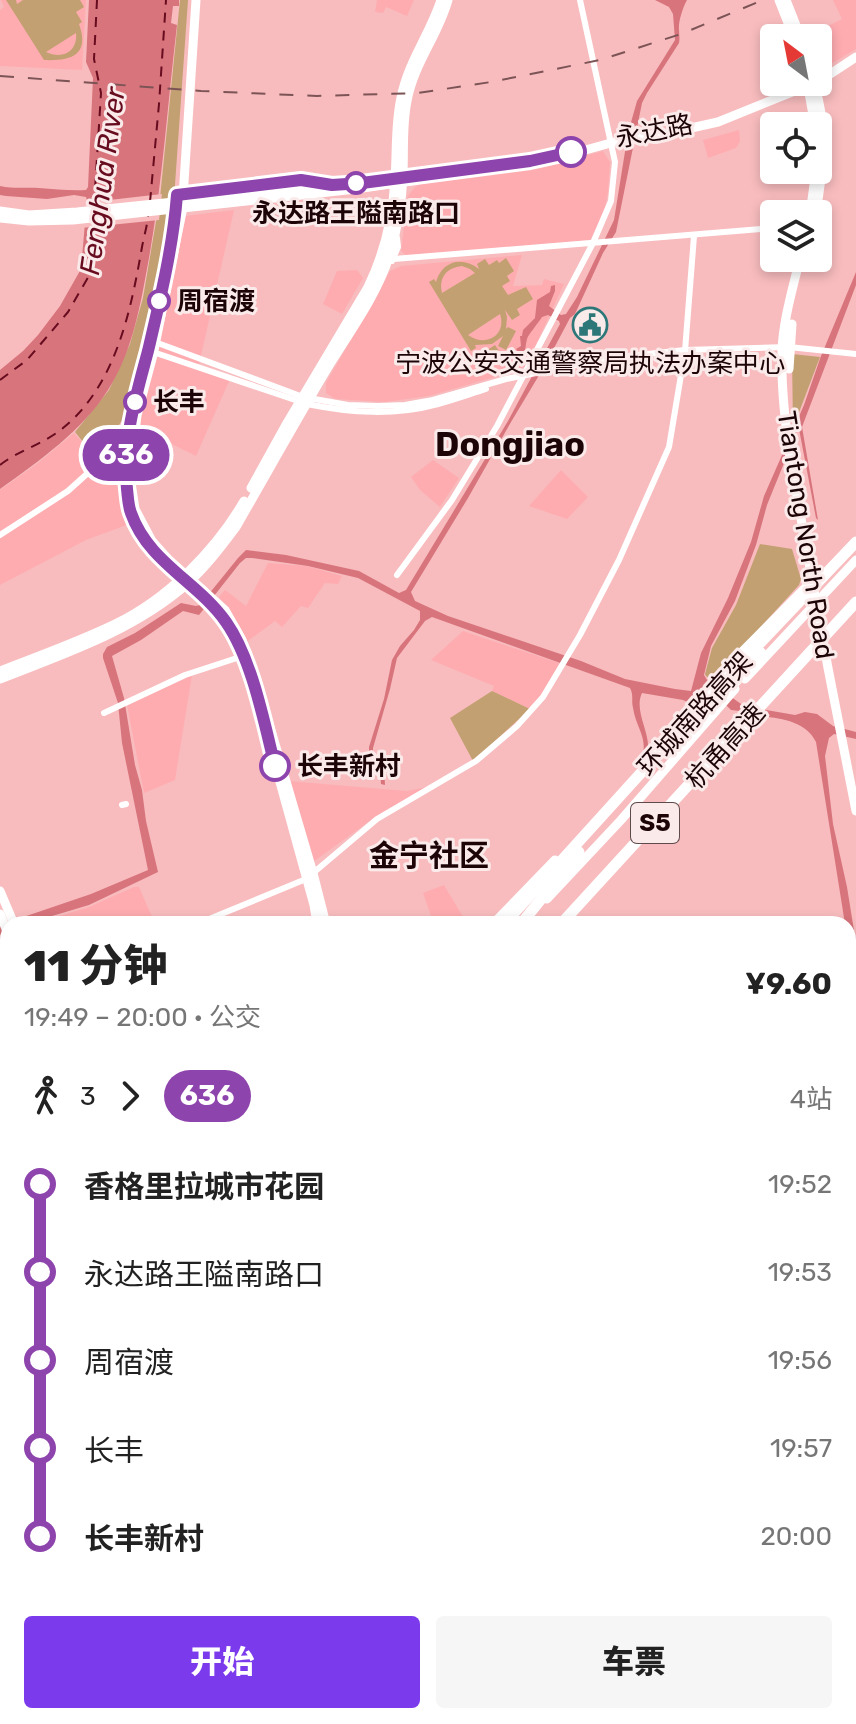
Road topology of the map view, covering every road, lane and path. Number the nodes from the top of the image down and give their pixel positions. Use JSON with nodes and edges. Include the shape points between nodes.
{"nodes":[{"id":1,"x":193,"y":0,"type":"edge"},
{"id":2,"x":441,"y":0,"type":"edge"},
{"id":3,"x":448,"y":0,"type":"edge"},
{"id":4,"x":580,"y":0,"type":"edge"},
{"id":5,"x":779,"y":0,"type":"edge"},
{"id":6,"x":786,"y":0,"type":"edge"},
{"id":7,"x":788,"y":24,"type":"edge"},
{"id":8,"x":795,"y":24,"type":"edge"},
{"id":9,"x":856,"y":55,"type":"edge"},
{"id":10,"x":832,"y":70,"type":"edge"},
{"id":11,"x":775,"y":96,"type":"edge"},
{"id":12,"x":817,"y":96,"type":"edge"},
{"id":13,"x":610,"y":141,"type":"junction"},
{"id":14,"x":399,"y":180,"type":"junction"},
{"id":15,"x":332,"y":185,"type":"junction"},
{"id":16,"x":345,"y":190,"type":"junction"},
{"id":17,"x":180,"y":195,"type":"junction"},
{"id":18,"x":258,"y":195,"type":"junction"},
{"id":19,"x":818,"y":200,"type":"edge"},
{"id":20,"x":0,"y":211,"type":"edge"},
{"id":21,"x":179,"y":212,"type":"junction"},
{"id":22,"x":0,"y":218,"type":"edge"},
{"id":23,"x":29,"y":218,"type":"junction"},
{"id":24,"x":760,"y":229,"type":"edge"},
{"id":25,"x":396,"y":231,"type":"junction"},
{"id":26,"x":694,"y":236,"type":"junction"},
{"id":27,"x":595,"y":243,"type":"junction"},
{"id":28,"x":394,"y":259,"type":"junction"},
{"id":29,"x":384,"y":270,"type":"junction"},
{"id":30,"x":801,"y":272,"type":"edge"},
{"id":31,"x":154,"y":347,"type":"junction"},
{"id":32,"x":786,"y":347,"type":"junction"},
{"id":33,"x":685,"y":350,"type":"junction"},
{"id":34,"x":856,"y":354,"type":"edge"},
{"id":35,"x":525,"y":375,"type":"junction"},
{"id":36,"x":305,"y":400,"type":"junction"},
{"id":37,"x":132,"y":413,"type":"junction"},
{"id":38,"x":99,"y":463,"type":"junction"},
{"id":39,"x":125,"y":475,"type":"junction"},
{"id":40,"x":801,"y":504,"type":"junction"},
{"id":41,"x":0,"y":535,"type":"edge"},
{"id":42,"x":856,"y":535,"type":"edge"},
{"id":43,"x":856,"y":542,"type":"edge"},
{"id":44,"x":856,"y":549,"type":"edge"},
{"id":45,"x":856,"y":560,"type":"edge"},
{"id":46,"x":397,"y":575,"type":"dead end"},
{"id":47,"x":187,"y":579,"type":"junction"},
{"id":48,"x":207,"y":596,"type":"junction"},
{"id":49,"x":856,"y":602,"type":"edge"},
{"id":50,"x":787,"y":606,"type":"junction"},
{"id":51,"x":856,"y":611,"type":"edge"},
{"id":52,"x":243,"y":656,"type":"junction"},
{"id":53,"x":0,"y":671,"type":"edge"},
{"id":54,"x":0,"y":679,"type":"edge"},
{"id":55,"x":768,"y":704,"type":"junction"},
{"id":56,"x":104,"y":713,"type":"dead end"},
{"id":57,"x":752,"y":721,"type":"junction"},
{"id":58,"x":653,"y":760,"type":"junction"},
{"id":59,"x":856,"y":790,"type":"edge"},
{"id":60,"x":856,"y":811,"type":"edge"},
{"id":61,"x":575,"y":851,"type":"junction"},
{"id":62,"x":310,"y":876,"type":"junction"},
{"id":63,"x":0,"y":891,"type":"edge"},
{"id":64,"x":6,"y":916,"type":"edge"},
{"id":65,"x":216,"y":916,"type":"edge"},
{"id":66,"x":316,"y":916,"type":"edge"},
{"id":67,"x":323,"y":916,"type":"edge"},
{"id":68,"x":506,"y":916,"type":"edge"},
{"id":69,"x":506,"y":916,"type":"edge"},
{"id":70,"x":520,"y":916,"type":"edge"},
{"id":71,"x":528,"y":916,"type":"edge"},
{"id":72,"x":530,"y":916,"type":"edge"},
{"id":73,"x":569,"y":916,"type":"edge"},
{"id":74,"x":576,"y":916,"type":"edge"}],
"edges":[{"from":1,"to":17,"type":"main road"},
{"from":2,"to":14,"type":"main road","via":[[408,70],[401,98],[396,137]]},
{"from":3,"to":14,"type":"main road","via":[[408,97]]},
{"from":4,"to":13,"type":"street"},
{"from":5,"to":7,"type":"main road"},
{"from":6,"to":8,"type":"main road"},
{"from":9,"to":10,"type":"main road","name":"永达路"},
{"from":11,"to":13,"type":"main road","name":"永达路","via":[[697,123]]},
{"from":12,"to":19,"type":"main road","via":[[824,157]]},
{"from":13,"to":14,"type":"main road","name":"永达路","via":[[545,158]]},
{"from":13,"to":27,"type":"street","via":[[615,162],[611,201]]},
{"from":14,"to":15,"type":"main road"},
{"from":14,"to":16,"type":"main road"},
{"from":14,"to":25,"type":"main road"},
{"from":14,"to":36,"type":"main road","via":[[378,265]]},
{"from":15,"to":17,"type":"main road","via":[[301,180]]},
{"from":15,"to":18,"type":"main road"},
{"from":16,"to":18,"type":"main road"},
{"from":16,"to":21,"type":"main road"},
{"from":17,"to":21,"type":"main road"},
{"from":18,"to":23,"type":"main road"},
{"from":20,"to":23,"type":"main road"},
{"from":21,"to":31,"type":"main road"},
{"from":21,"to":37,"type":"main road"},
{"from":22,"to":23,"type":"main road"},
{"from":24,"to":26,"type":"street"},
{"from":25,"to":28,"type":"street"},
{"from":25,"to":29,"type":"main road"},
{"from":26,"to":27,"type":"street"},
{"from":26,"to":33,"type":"street"},
{"from":27,"to":28,"type":"street"},
{"from":27,"to":35,"type":"street"},
{"from":28,"to":29,"type":"street"},
{"from":29,"to":36,"type":"main road","via":[[348,337]]},
{"from":30,"to":32,"type":"main road","name":"Tiantong North Road"},
{"from":31,"to":36,"type":"street"},
{"from":31,"to":47,"type":"main road","via":[[136,424],[131,487],[135,509],[152,541]]},
{"from":32,"to":33,"type":"street"},
{"from":32,"to":34,"type":"street"},
{"from":32,"to":40,"type":"main road","name":"Tiantong North Road","via":[[790,442]]},
{"from":33,"to":35,"type":"street"},
{"from":33,"to":62,"type":"street","via":[[669,447],[619,560],[559,673],[532,711],[476,761],[377,819]]},
{"from":35,"to":36,"type":"street","via":[[438,404],[390,412],[360,412]]},
{"from":35,"to":46,"type":"street","via":[[452,500]]},
{"from":36,"to":47,"type":"main road","via":[[238,510]]},
{"from":37,"to":38,"type":"street"},
{"from":37,"to":39,"type":"main road"},
{"from":38,"to":39,"type":"street","via":[[115,460]]},
{"from":38,"to":41,"type":"street","via":[[68,491]]},
{"from":39,"to":47,"type":"main road","via":[[129,510],[147,544]]},
{"from":40,"to":59,"type":"main road","name":"Tiantong North Road"},
{"from":40,"to":60,"type":"main road","name":"Tiantong North Road"},
{"from":42,"to":50,"type":"main road"},
{"from":43,"to":58,"type":"highway","name":"环城南路高架"},
{"from":44,"to":61,"type":"highway","name":"环城南路高架"},
{"from":45,"to":72,"type":"main road"},
{"from":47,"to":48,"type":"main road"},
{"from":47,"to":53,"type":"main road","via":[[116,624]]},
{"from":47,"to":54,"type":"main road","via":[[106,637]]},
{"from":48,"to":52,"type":"main road"},
{"from":48,"to":62,"type":"main road","via":[[233,623],[256,677]]},
{"from":49,"to":55,"type":"highway","name":"杭甬高速","number":"S5"},
{"from":50,"to":58,"type":"highway"},
{"from":50,"to":68,"type":"main road"},
{"from":51,"to":55,"type":"highway","name":"杭甬高速","number":"S5"},
{"from":52,"to":56,"type":"street","via":[[185,675]]},
{"from":52,"to":62,"type":"main road"},
{"from":55,"to":57,"type":"highway","name":"杭甬高速","number":"S5"},
{"from":57,"to":73,"type":"highway","name":"杭甬高速","number":"S5"},
{"from":57,"to":74,"type":"highway","name":"杭甬高速","number":"S5"},
{"from":58,"to":61,"type":"highway","name":"环城南路高架"},
{"from":61,"to":69,"type":"highway"},
{"from":61,"to":70,"type":"highway","name":"环城南路高架"},
{"from":61,"to":71,"type":"highway"},
{"from":62,"to":65,"type":"street"},
{"from":62,"to":66,"type":"main road"},
{"from":62,"to":67,"type":"main road"},
{"from":63,"to":64,"type":"main road"}]}
